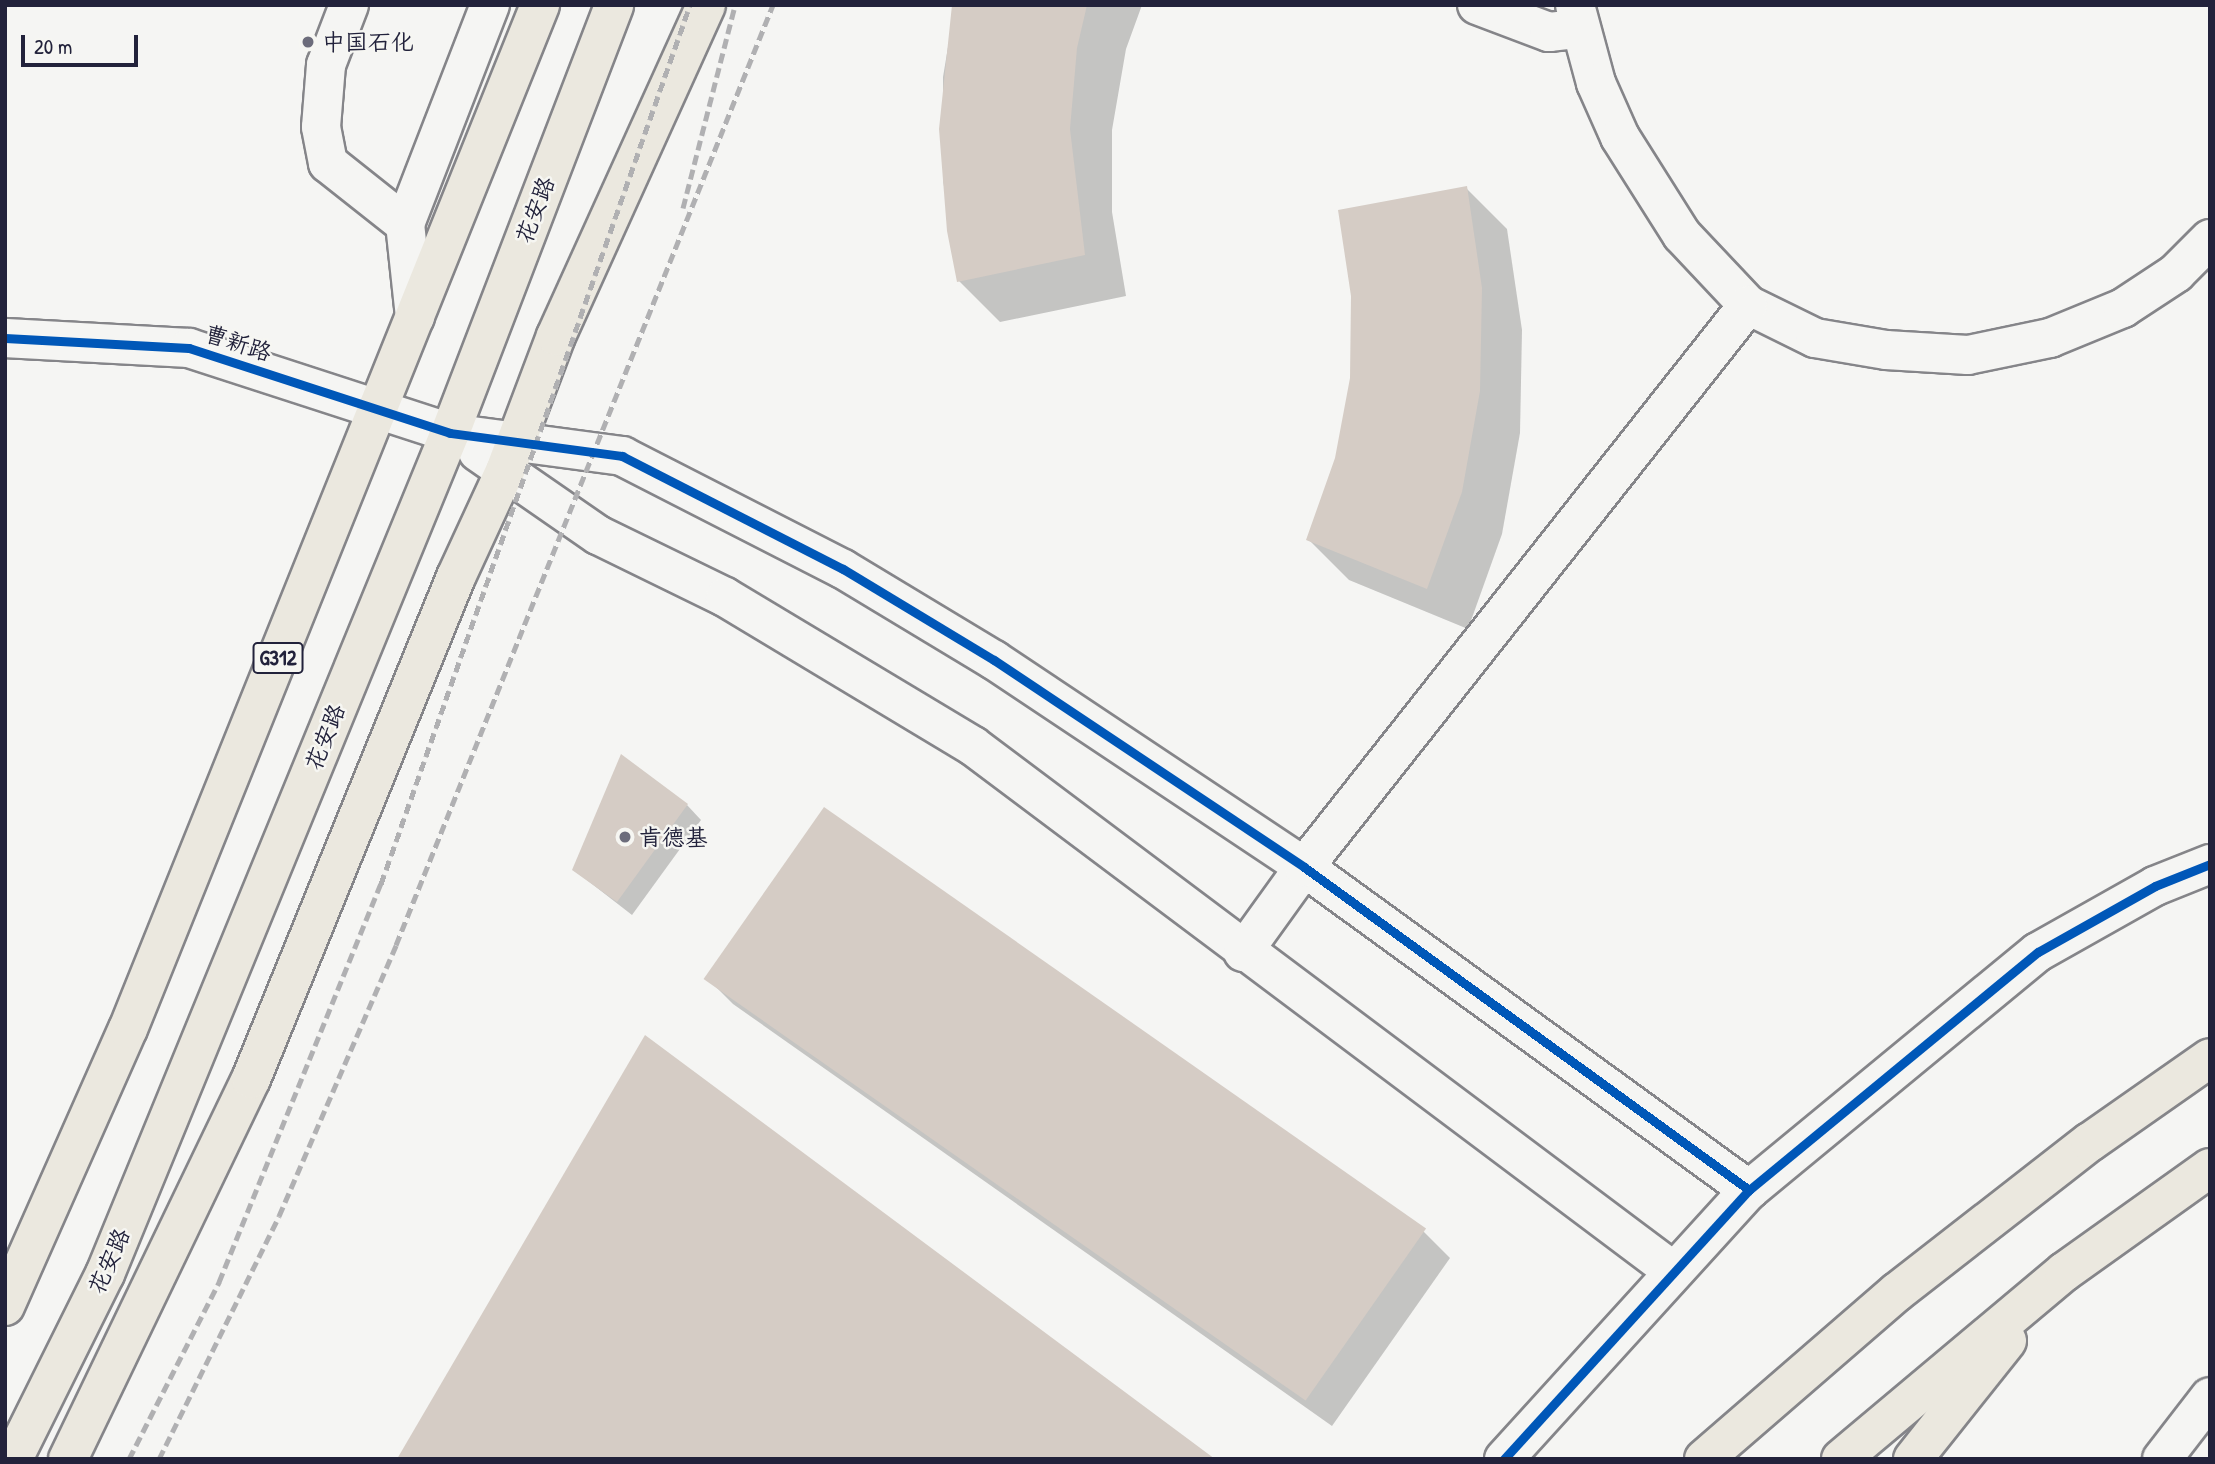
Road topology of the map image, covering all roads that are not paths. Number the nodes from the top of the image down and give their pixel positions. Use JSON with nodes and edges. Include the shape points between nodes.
{"nodes":[{"id":1,"x":349,"y":5,"type":"edge"},
{"id":2,"x":490,"y":5,"type":"edge"},
{"id":3,"x":540,"y":5,"type":"edge"},
{"id":4,"x":614,"y":5,"type":"edge"},
{"id":5,"x":706,"y":5,"type":"edge"},
{"id":6,"x":1477,"y":5,"type":"edge"},
{"id":7,"x":1577,"y":17,"type":"edge"},
{"id":8,"x":405,"y":224,"type":"junction"},
{"id":9,"x":2210,"y":239,"type":"edge"},
{"id":10,"x":1748,"y":305,"type":"junction"},
{"id":11,"x":415,"y":317,"type":"junction"},
{"id":12,"x":5,"y":338,"type":"edge"},
{"id":13,"x":378,"y":408,"type":"junction"},
{"id":14,"x":450,"y":433,"type":"junction"},
{"id":15,"x":510,"y":456,"type":"junction"},
{"id":16,"x":2210,"y":864,"type":"edge"},
{"id":17,"x":1304,"y":867,"type":"junction"},
{"id":18,"x":1243,"y":952,"type":"junction"},
{"id":19,"x":2210,"y":1058,"type":"edge"},
{"id":20,"x":2210,"y":1168,"type":"edge"},
{"id":21,"x":1749,"y":1190,"type":"junction"},
{"id":22,"x":1673,"y":1271,"type":"junction"},
{"id":23,"x":2064,"y":1272,"type":"junction"},
{"id":24,"x":5,"y":1306,"type":"edge"},
{"id":25,"x":2210,"y":1397,"type":"edge"},
{"id":26,"x":13,"y":1459,"type":"edge"},
{"id":27,"x":68,"y":1459,"type":"edge"},
{"id":28,"x":1504,"y":1459,"type":"edge"},
{"id":29,"x":1704,"y":1459,"type":"edge"},
{"id":30,"x":1841,"y":1459,"type":"edge"},
{"id":31,"x":1913,"y":1459,"type":"edge"},
{"id":32,"x":2162,"y":1459,"type":"edge"}],
"edges":[{"from":1,"to":8,"type":"street","via":[[326,65],[321,127],[328,163]]},
{"from":2,"to":8,"type":"street"},
{"from":3,"to":11,"type":"highway","number":"G312"},
{"from":4,"to":14,"type":"highway","name":"花安路"},
{"from":5,"to":15,"type":"highway","via":[[556,335]]},
{"from":6,"to":7,"type":"street","via":[[1549,32]]},
{"from":7,"to":10,"type":"street","via":[[1620,137],[1682,235]]},
{"from":8,"to":11,"type":"street"},
{"from":9,"to":10,"type":"street","via":[[2176,273],[2123,308],[2050,338],[1968,355],[1886,350],[1815,338]]},
{"from":10,"to":17,"type":"street"},
{"from":11,"to":13,"type":"highway","number":"G312"},
{"from":12,"to":13,"type":"street","name":"曹新路","via":[[189,348]]},
{"from":13,"to":14,"type":"street","name":"曹新路"},
{"from":13,"to":24,"type":"highway","number":"G312","via":[[128,1029]]},
{"from":14,"to":15,"type":"street","name":"曹新路"},
{"from":14,"to":26,"type":"highway","name":"花安路","via":[[106,1274]]},
{"from":15,"to":17,"type":"street","via":[[622,456],[843,569],[994,660]]},
{"from":15,"to":18,"type":"street","name":"曹新路","via":[[598,535],[725,597],[973,746]]},
{"from":15,"to":27,"type":"highway","via":[[251,1079]]},
{"from":16,"to":21,"type":"street","via":[[2155,886],[2038,952]]},
{"from":17,"to":18,"type":"street"},
{"from":17,"to":21,"type":"street"},
{"from":18,"to":22,"type":"street","name":"曹新路"},
{"from":19,"to":29,"type":"highway","via":[[2090,1142],[1897,1292]]},
{"from":20,"to":23,"type":"highway"},
{"from":21,"to":22,"type":"street"},
{"from":22,"to":28,"type":"street"},
{"from":23,"to":30,"type":"highway"},
{"from":23,"to":31,"type":"highway"},
{"from":25,"to":32,"type":"street"}]}
